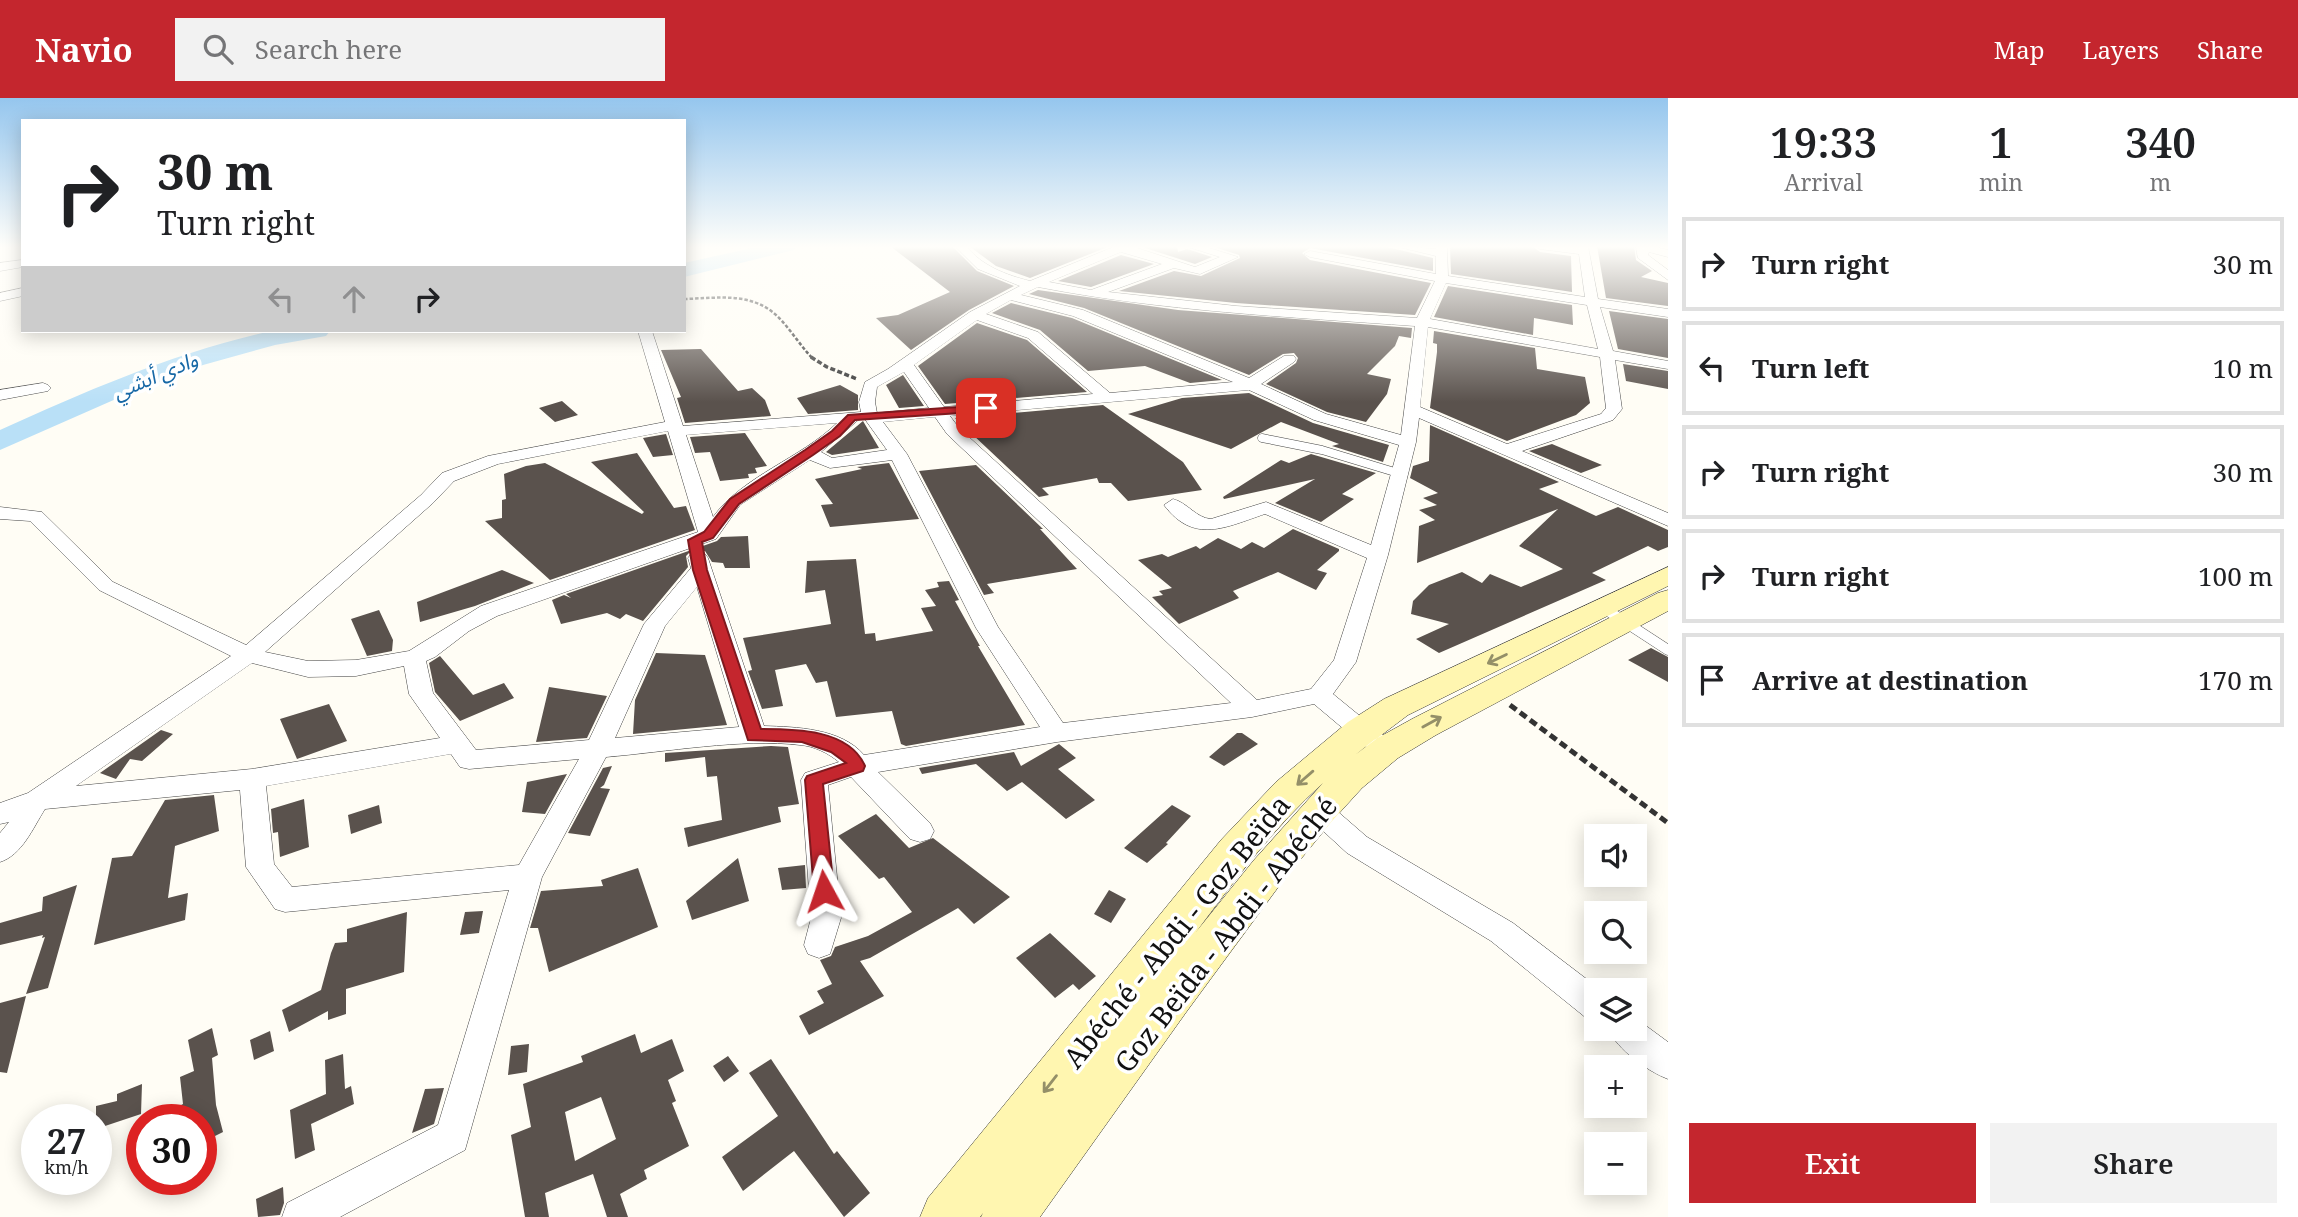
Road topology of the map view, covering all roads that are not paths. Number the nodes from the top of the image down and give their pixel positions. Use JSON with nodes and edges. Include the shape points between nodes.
{"nodes":[{"id":1,"x":1009,"y":298,"type":"edge"},
{"id":2,"x":1017,"y":298,"type":"edge"},
{"id":3,"x":1132,"y":298,"type":"edge"},
{"id":4,"x":1433,"y":298,"type":"edge"},
{"id":5,"x":1573,"y":298,"type":"edge"},
{"id":6,"x":1592,"y":301,"type":"junction"},
{"id":7,"x":1668,"y":313,"type":"edge"},
{"id":8,"x":975,"y":315,"type":"junction"},
{"id":9,"x":1422,"y":322,"type":"junction"},
{"id":10,"x":646,"y":333,"type":"edge"},
{"id":11,"x":1606,"y":354,"type":"junction"},
{"id":12,"x":1289,"y":359,"type":"dead end"},
{"id":13,"x":905,"y":362,"type":"junction"},
{"id":14,"x":1668,"y":365,"type":"edge"},
{"id":15,"x":1249,"y":385,"type":"junction"},
{"id":16,"x":43,"y":388,"type":"dead end"},
{"id":17,"x":1196,"y":390,"type":"junction"},
{"id":18,"x":0,"y":395,"type":"edge"},
{"id":19,"x":1106,"y":397,"type":"junction"},
{"id":20,"x":1228,"y":403,"type":"dead end"},
{"id":21,"x":1411,"y":409,"type":"junction"},
{"id":22,"x":939,"y":413,"type":"junction"},
{"id":23,"x":865,"y":416,"type":"junction"},
{"id":24,"x":675,"y":428,"type":"junction"},
{"id":25,"x":1262,"y":439,"type":"dead end"},
{"id":26,"x":1408,"y":442,"type":"junction"},
{"id":27,"x":1507,"y":450,"type":"junction"},
{"id":28,"x":809,"y":453,"type":"junction"},
{"id":29,"x":898,"y":454,"type":"junction"},
{"id":30,"x":1398,"y":472,"type":"junction"},
{"id":31,"x":1173,"y":505,"type":"dead end"},
{"id":32,"x":0,"y":513,"type":"edge"},
{"id":33,"x":1668,"y":520,"type":"edge"},
{"id":34,"x":702,"y":538,"type":"junction"},
{"id":35,"x":1378,"y":555,"type":"junction"},
{"id":36,"x":700,"y":570,"type":"junction"},
{"id":37,"x":1668,"y":575,"type":"edge"},
{"id":38,"x":1668,"y":599,"type":"edge"},
{"id":39,"x":1614,"y":614,"type":"junction"},
{"id":40,"x":1668,"y":650,"type":"edge"},
{"id":41,"x":248,"y":655,"type":"junction"},
{"id":42,"x":414,"y":657,"type":"junction"},
{"id":43,"x":1319,"y":695,"type":"junction"},
{"id":44,"x":1252,"y":709,"type":"junction"},
{"id":45,"x":1057,"y":733,"type":"junction"},
{"id":46,"x":754,"y":735,"type":"junction"},
{"id":47,"x":1373,"y":740,"type":"junction"},
{"id":48,"x":457,"y":744,"type":"junction"},
{"id":49,"x":597,"y":750,"type":"junction"},
{"id":50,"x":856,"y":766,"type":"junction"},
{"id":51,"x":252,"y":779,"type":"junction"},
{"id":52,"x":37,"y":800,"type":"junction"},
{"id":53,"x":1319,"y":811,"type":"junction"},
{"id":54,"x":0,"y":814,"type":"edge"},
{"id":55,"x":920,"y":831,"type":"dead end"},
{"id":56,"x":0,"y":851,"type":"edge"},
{"id":57,"x":528,"y":876,"type":"junction"},
{"id":58,"x":818,"y":945,"type":"dead end"},
{"id":59,"x":1154,"y":985,"type":"junction"},
{"id":60,"x":1584,"y":997,"type":"edge"},
{"id":61,"x":1640,"y":1041,"type":"edge"},
{"id":62,"x":1668,"y":1063,"type":"edge"},
{"id":63,"x":301,"y":1217,"type":"edge"},
{"id":64,"x":947,"y":1217,"type":"edge"},
{"id":65,"x":1008,"y":1217,"type":"edge"}],
"edges":[{"from":1,"to":8,"type":"street"},
{"from":2,"to":15,"type":"street","via":[[1078,313]]},
{"from":3,"to":9,"type":"street"},
{"from":4,"to":9,"type":"street"},
{"from":5,"to":6,"type":"street"},
{"from":6,"to":7,"type":"street"},
{"from":6,"to":11,"type":"street"},
{"from":8,"to":13,"type":"street"},
{"from":8,"to":19,"type":"street","via":[[1033,335]]},
{"from":9,"to":11,"type":"street"},
{"from":9,"to":21,"type":"street"},
{"from":10,"to":24,"type":"street"},
{"from":11,"to":14,"type":"street"},
{"from":11,"to":27,"type":"street","via":[[1614,408],[1607,417]]},
{"from":12,"to":15,"type":"street"},
{"from":13,"to":22,"type":"street"},
{"from":13,"to":23,"type":"street","via":[[892,376],[870,385]]},
{"from":15,"to":17,"type":"street"},
{"from":15,"to":26,"type":"street","via":[[1320,416]]},
{"from":16,"to":18,"type":"street"},
{"from":17,"to":19,"type":"street"},
{"from":17,"to":20,"type":"street"},
{"from":19,"to":22,"type":"street"},
{"from":21,"to":26,"type":"street"},
{"from":21,"to":27,"type":"street"},
{"from":22,"to":23,"type":"street"},
{"from":22,"to":44,"type":"street"},
{"from":23,"to":24,"type":"street"},
{"from":23,"to":28,"type":"street"},
{"from":23,"to":29,"type":"street"},
{"from":24,"to":34,"type":"street"},
{"from":24,"to":41,"type":"street","via":[[494,460],[448,477]]},
{"from":25,"to":30,"type":"lane"},
{"from":26,"to":30,"type":"street"},
{"from":27,"to":33,"type":"street"},
{"from":28,"to":29,"type":"street","via":[[830,463]]},
{"from":28,"to":34,"type":"street","via":[[734,501]]},
{"from":29,"to":45,"type":"street","via":[[987,628]]},
{"from":30,"to":35,"type":"street"},
{"from":31,"to":35,"type":"street","via":[[1198,524],[1213,525],[1266,508]]},
{"from":32,"to":41,"type":"street","via":[[35,516],[106,586]]},
{"from":34,"to":36,"type":"street"},
{"from":34,"to":42,"type":"street","via":[[489,611]]},
{"from":35,"to":43,"type":"street","via":[[1345,662]]},
{"from":36,"to":46,"type":"street"},
{"from":36,"to":49,"type":"street","via":[[655,624]]},
{"from":37,"to":39,"type":"main road","name":"Abéché - Abdi - Goz Beïda"},
{"from":38,"to":39,"type":"main road","name":"Goz Beïda - Abdi - Abéché"},
{"from":39,"to":40,"type":"lane"},
{"from":47,"to":39,"type":"main road","name":"Goz Beïda - Abdi - Abéché","one_way":true,"via":[[1489,691]]},
{"from":39,"to":47,"type":"main road","name":"Abéché - Abdi - Goz Beïda","one_way":true,"via":[[1396,707]]},
{"from":41,"to":42,"type":"street","via":[[308,669],[356,668]]},
{"from":41,"to":52,"type":"street"},
{"from":42,"to":48,"type":"street","via":[[421,694]]},
{"from":43,"to":44,"type":"street"},
{"from":43,"to":47,"type":"street"},
{"from":44,"to":45,"type":"street"},
{"from":45,"to":50,"type":"street"},
{"from":46,"to":49,"type":"street"},
{"from":46,"to":50,"type":"street","via":[[803,736],[837,747]]},
{"from":47,"to":53,"type":"main road","name":"Goz Beïda - Abdi - Abéché","via":[[1349,779]]},
{"from":47,"to":59,"type":"main road","name":"Abéché - Abdi - Goz Beïda","one_way":true,"via":[[1289,792],[1235,851]]},
{"from":48,"to":49,"type":"street","via":[[469,760]]},
{"from":48,"to":51,"type":"street"},
{"from":49,"to":57,"type":"street"},
{"from":50,"to":55,"type":"street"},
{"from":50,"to":58,"type":"street","via":[[814,780],[826,918]]},
{"from":51,"to":52,"type":"street"},
{"from":51,"to":57,"type":"street","via":[[260,867],[285,900]]},
{"from":52,"to":54,"type":"street"},
{"from":52,"to":56,"type":"street"},
{"from":53,"to":59,"type":"main road","name":"Goz Beïda - Abdi - Abéché","via":[[1268,871]]},
{"from":53,"to":60,"type":"street","via":[[1357,845],[1502,932]]},
{"from":57,"to":63,"type":"street","via":[[452,1138]]},
{"from":59,"to":64,"type":"main road","name":"Abéché - Abdi - Goz Beïda","one_way":true},
{"from":59,"to":65,"type":"main road","name":"Goz Beïda - Abdi - Abéché"},
{"from":61,"to":62,"type":"street"}]}
